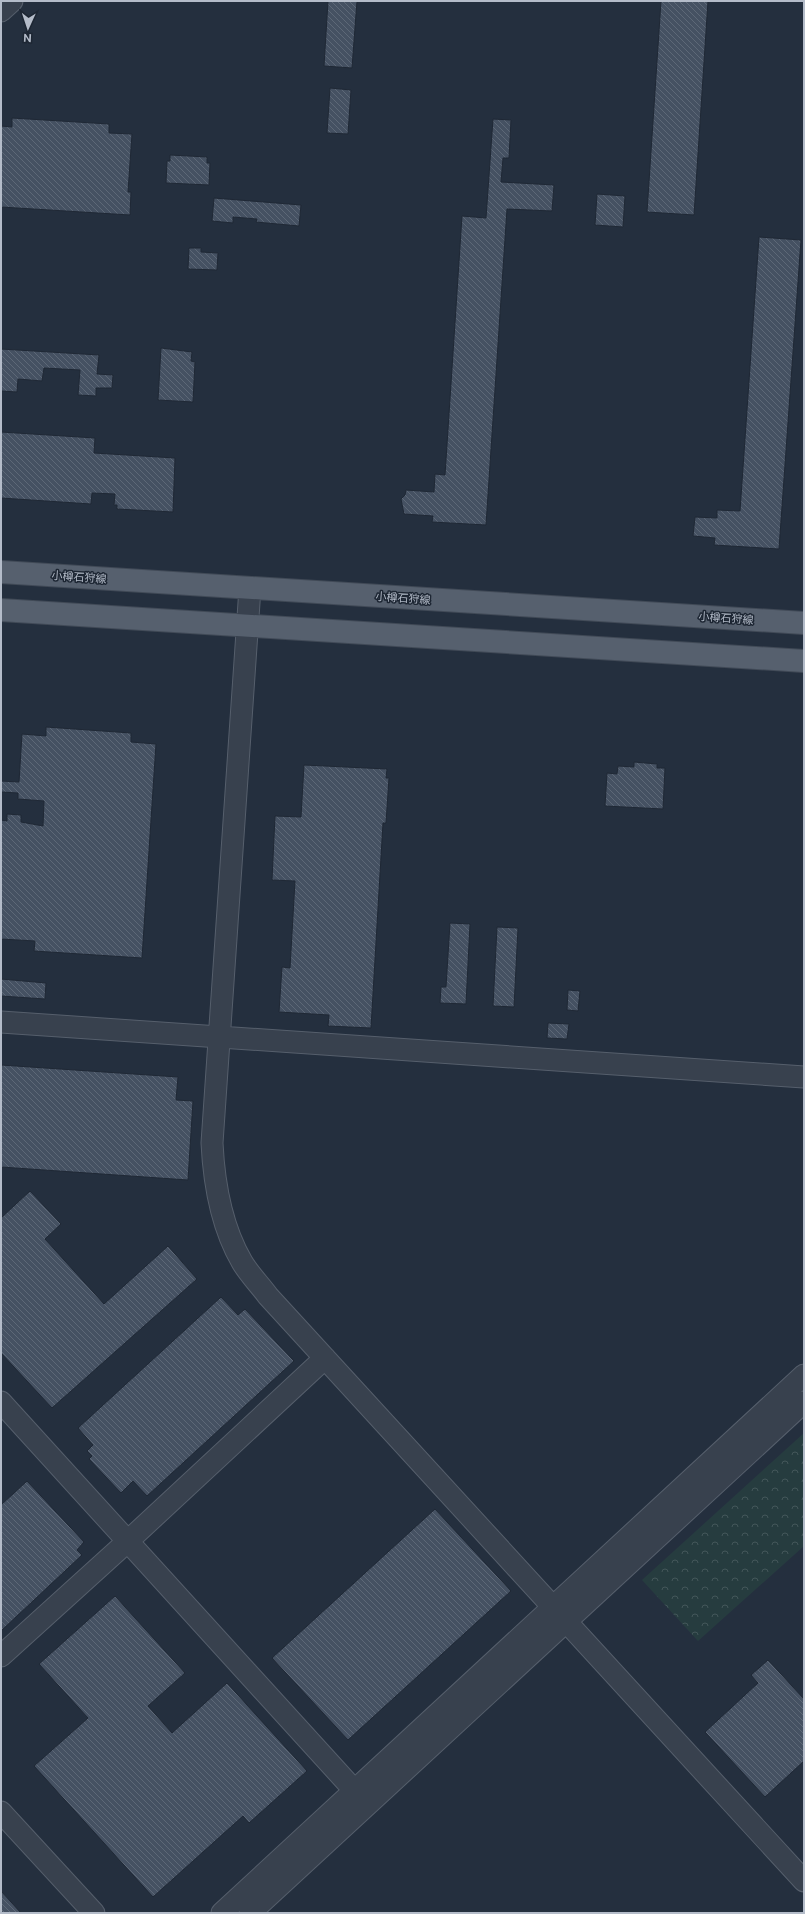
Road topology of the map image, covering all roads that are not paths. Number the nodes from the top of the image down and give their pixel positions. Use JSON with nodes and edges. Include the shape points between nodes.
{"nodes":[{"id":1,"x":12,"y":1,"type":"edge"},
{"id":2,"x":1,"y":11,"type":"edge"},
{"id":3,"x":1,"y":572,"type":"edge"},
{"id":4,"x":250,"y":588,"type":"junction"},
{"id":5,"x":1,"y":610,"type":"edge"},
{"id":6,"x":804,"y":623,"type":"edge"},
{"id":7,"x":248,"y":626,"type":"junction"},
{"id":8,"x":804,"y":661,"type":"edge"},
{"id":9,"x":1,"y":1022,"type":"edge"},
{"id":10,"x":221,"y":1036,"type":"junction"},
{"id":11,"x":804,"y":1077,"type":"edge"},
{"id":12,"x":325,"y":1358,"type":"junction"},
{"id":13,"x":804,"y":1376,"type":"edge"},
{"id":14,"x":1,"y":1402,"type":"edge"},
{"id":15,"x":804,"y":1402,"type":"edge"},
{"id":16,"x":128,"y":1541,"type":"junction"},
{"id":17,"x":559,"y":1614,"type":"junction"},
{"id":18,"x":1,"y":1656,"type":"edge"},
{"id":19,"x":361,"y":1797,"type":"junction"},
{"id":20,"x":1,"y":1812,"type":"edge"},
{"id":21,"x":804,"y":1881,"type":"edge"},
{"id":22,"x":94,"y":1913,"type":"edge"},
{"id":23,"x":222,"y":1913,"type":"edge"},
{"id":24,"x":250,"y":1913,"type":"edge"}],
"edges":[{"from":1,"to":2,"type":"street"},
{"from":3,"to":4,"type":"main road","name":"小樽石狩線"},
{"from":4,"to":6,"type":"main road","name":"小樽石狩線"},
{"from":4,"to":7,"type":"street"},
{"from":5,"to":7,"type":"main road"},
{"from":7,"to":8,"type":"main road"},
{"from":7,"to":10,"type":"street"},
{"from":9,"to":10,"type":"street"},
{"from":10,"to":11,"type":"street"},
{"from":10,"to":12,"type":"street","via":[[212,1143],[214,1173],[221,1208],[242,1263],[268,1296]]},
{"from":12,"to":16,"type":"street"},
{"from":12,"to":17,"type":"street"},
{"from":13,"to":17,"type":"street"},
{"from":14,"to":16,"type":"street"},
{"from":15,"to":17,"type":"street"},
{"from":16,"to":18,"type":"street"},
{"from":16,"to":19,"type":"street"},
{"from":17,"to":19,"type":"street"},
{"from":17,"to":21,"type":"street"},
{"from":19,"to":23,"type":"street"},
{"from":19,"to":24,"type":"street"},
{"from":20,"to":22,"type":"street"}]}
